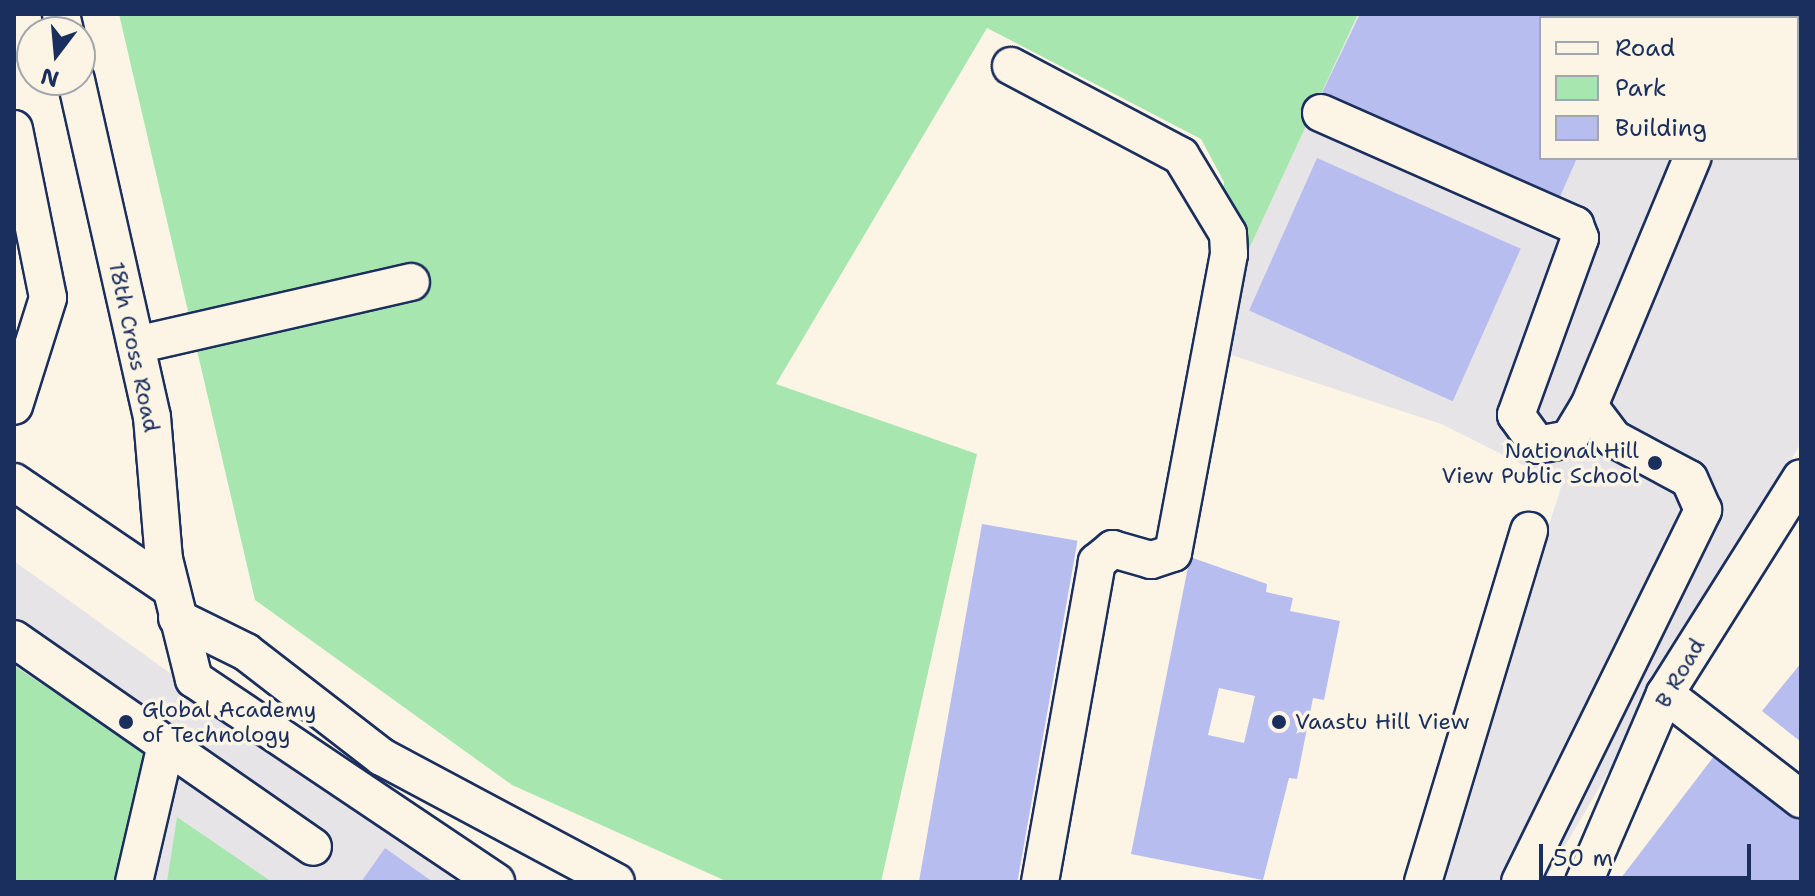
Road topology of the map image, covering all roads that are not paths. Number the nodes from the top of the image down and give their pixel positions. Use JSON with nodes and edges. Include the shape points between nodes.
{"nodes":[{"id":1,"x":1011,"y":66,"type":"dead end"},
{"id":2,"x":80,"y":96,"type":"edge"},
{"id":3,"x":1321,"y":113,"type":"dead end"},
{"id":4,"x":15,"y":139,"type":"edge"},
{"id":5,"x":1691,"y":160,"type":"edge"},
{"id":6,"x":411,"y":282,"type":"dead end"},
{"id":7,"x":136,"y":345,"type":"junction"},
{"id":8,"x":14,"y":406,"type":"edge"},
{"id":9,"x":1589,"y":406,"type":"junction"},
{"id":10,"x":1801,"y":478,"type":"edge"},
{"id":11,"x":14,"y":482,"type":"edge"},
{"id":12,"x":1789,"y":524,"type":"edge"},
{"id":13,"x":1529,"y":531,"type":"dead end"},
{"id":14,"x":174,"y":603,"type":"junction"},
{"id":15,"x":14,"y":639,"type":"edge"},
{"id":16,"x":1665,"y":694,"type":"junction"},
{"id":17,"x":166,"y":744,"type":"junction"},
{"id":18,"x":1801,"y":799,"type":"edge"},
{"id":19,"x":313,"y":847,"type":"dead end"},
{"id":20,"x":134,"y":882,"type":"edge"},
{"id":21,"x":496,"y":882,"type":"edge"},
{"id":22,"x":616,"y":882,"type":"edge"},
{"id":23,"x":1040,"y":882,"type":"edge"},
{"id":24,"x":1423,"y":882,"type":"edge"},
{"id":25,"x":1520,"y":882,"type":"edge"},
{"id":26,"x":1584,"y":882,"type":"edge"}],
"edges":[{"from":1,"to":23,"type":"street","via":[[1181,156],[1228,234],[1229,254],[1173,553],[1151,560],[1113,549],[1097,562]]},
{"from":2,"to":7,"type":"street","name":"18th Cross Road"},
{"from":3,"to":9,"type":"street","via":[[1575,225],[1580,238],[1516,415],[1538,445],[1569,439]]},
{"from":4,"to":8,"type":"street","via":[[48,298]]},
{"from":5,"to":9,"type":"street"},
{"from":6,"to":7,"type":"street"},
{"from":7,"to":14,"type":"street","name":"18th Cross Road","via":[[152,417]]},
{"from":9,"to":25,"type":"street","via":[[1614,439],[1689,479],[1703,510]]},
{"from":10,"to":12,"type":"street","name":"B Road"},
{"from":11,"to":14,"type":"street"},
{"from":12,"to":16,"type":"street","name":"B Road"},
{"from":13,"to":24,"type":"street"},
{"from":14,"to":21,"type":"street","name":"18th Cross Road","via":[[194,679]]},
{"from":14,"to":22,"type":"street","via":[[382,757]]},
{"from":15,"to":17,"type":"street"},
{"from":16,"to":18,"type":"street"},
{"from":16,"to":26,"type":"street","name":"B Road"},
{"from":17,"to":19,"type":"street"},
{"from":17,"to":20,"type":"street"}]}
